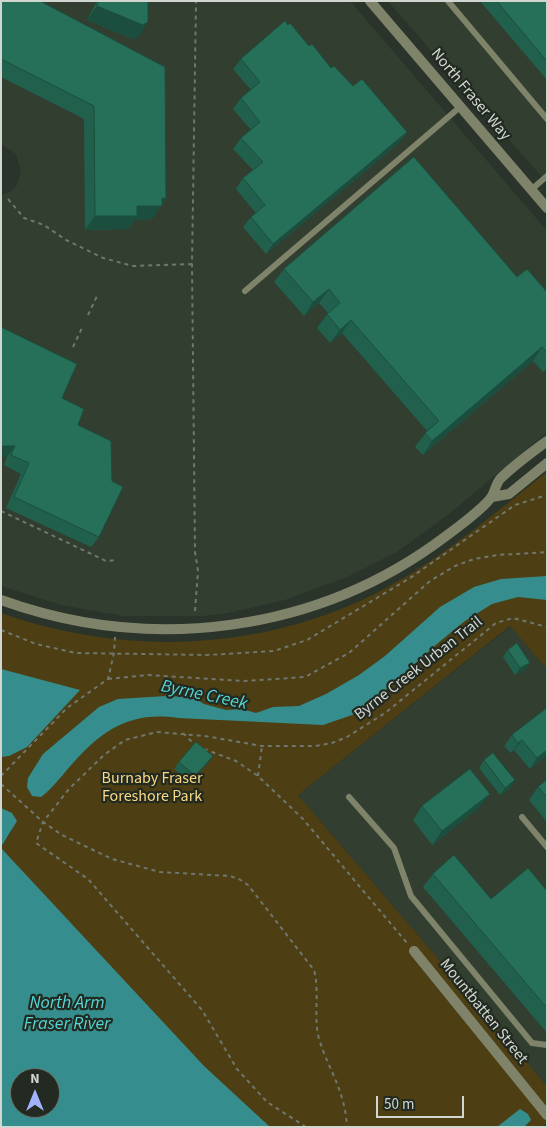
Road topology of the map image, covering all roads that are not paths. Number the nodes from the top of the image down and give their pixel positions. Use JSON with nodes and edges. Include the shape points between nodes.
{"nodes":[{"id":1,"x":370,"y":1,"type":"edge"},
{"id":2,"x":448,"y":1,"type":"edge"},
{"id":3,"x":460,"y":107,"type":"junction"},
{"id":4,"x":547,"y":119,"type":"edge"},
{"id":5,"x":547,"y":176,"type":"edge"},
{"id":6,"x":531,"y":190,"type":"junction"},
{"id":7,"x":547,"y":208,"type":"edge"},
{"id":8,"x":245,"y":291,"type":"dead end"},
{"id":9,"x":547,"y":441,"type":"edge"},
{"id":10,"x":547,"y":463,"type":"edge"},
{"id":11,"x":492,"y":497,"type":"junction"},
{"id":12,"x":1,"y":600,"type":"edge"},
{"id":13,"x":349,"y":797,"type":"dead end"},
{"id":14,"x":522,"y":817,"type":"dead end"},
{"id":15,"x":547,"y":847,"type":"edge"},
{"id":16,"x":414,"y":951,"type":"road end"},
{"id":17,"x":547,"y":1045,"type":"edge"},
{"id":18,"x":547,"y":1116,"type":"edge"}],
"edges":[{"from":1,"to":3,"type":"street","name":"North Fraser Way"},
{"from":2,"to":4,"type":"lane"},
{"from":3,"to":6,"type":"street","name":"North Fraser Way"},
{"from":3,"to":8,"type":"lane"},
{"from":5,"to":6,"type":"lane"},
{"from":6,"to":7,"type":"street","name":"North Fraser Way"},
{"from":9,"to":11,"type":"street","via":[[498,481]]},
{"from":10,"to":11,"type":"street","via":[[510,494]]},
{"from":11,"to":12,"type":"street","via":[[447,535],[398,568],[283,615],[233,625],[165,630],[115,628],[63,620]]},
{"from":13,"to":17,"type":"lane","via":[[394,848],[411,896],[532,1043]]},
{"from":14,"to":15,"type":"lane"},
{"from":16,"to":18,"type":"street","name":"Mountbatten Street"}]}
